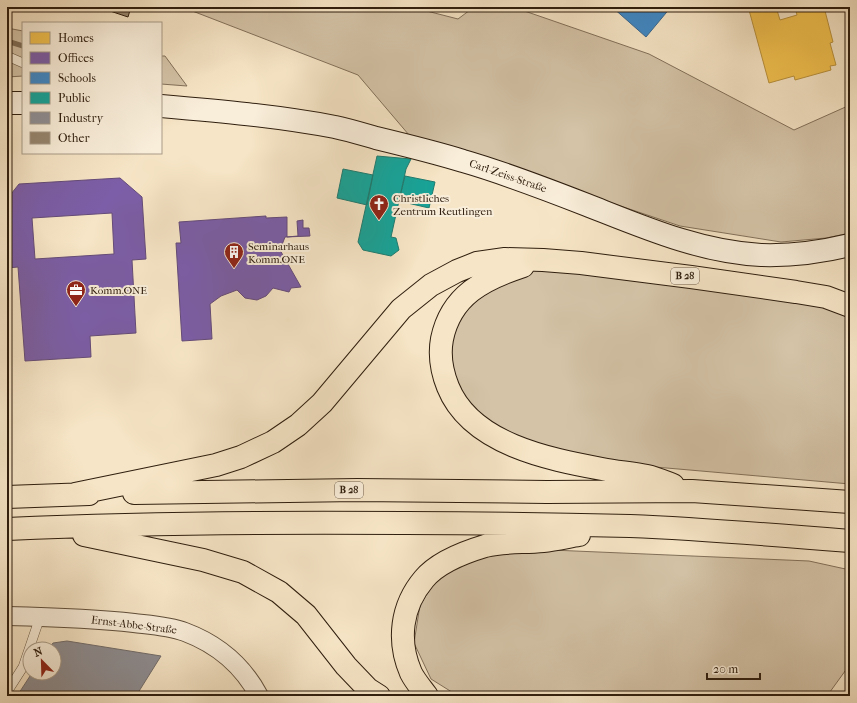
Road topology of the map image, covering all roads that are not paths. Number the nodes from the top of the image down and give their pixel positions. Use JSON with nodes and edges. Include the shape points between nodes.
{"nodes":[{"id":1,"x":7,"y":56,"type":"edge"},
{"id":2,"x":22,"y":63,"type":"edge"},
{"id":3,"x":7,"y":103,"type":"edge"},
{"id":4,"x":22,"y":103,"type":"edge"},
{"id":5,"x":162,"y":106,"type":"edge"},
{"id":6,"x":850,"y":245,"type":"edge"},
{"id":7,"x":543,"y":260,"type":"junction"},
{"id":8,"x":826,"y":298,"type":"junction"},
{"id":9,"x":850,"y":298,"type":"edge"},
{"id":10,"x":850,"y":306,"type":"edge"},
{"id":11,"x":692,"y":491,"type":"junction"},
{"id":12,"x":75,"y":494,"type":"junction"},
{"id":13,"x":7,"y":497,"type":"edge"},
{"id":14,"x":850,"y":502,"type":"edge"},
{"id":15,"x":630,"y":526,"type":"junction"},
{"id":16,"x":47,"y":528,"type":"junction"},
{"id":17,"x":7,"y":530,"type":"edge"},
{"id":18,"x":850,"y":541,"type":"edge"},
{"id":19,"x":7,"y":616,"type":"edge"},
{"id":20,"x":40,"y":617,"type":"junction"},
{"id":21,"x":7,"y":692,"type":"edge"},
{"id":22,"x":259,"y":696,"type":"edge"},
{"id":23,"x":379,"y":696,"type":"edge"},
{"id":24,"x":427,"y":696,"type":"edge"}],
"edges":[{"from":1,"to":2,"type":"lane"},
{"from":3,"to":4,"type":"street"},
{"from":5,"to":6,"type":"street","name":"Carl-Zeiss-Straße","via":[[281,118],[419,148],[546,189],[696,245],[760,255],[792,255]]},
{"from":7,"to":8,"type":"highway","number":"B 28","via":[[692,277]]},
{"from":7,"to":11,"type":"highway","via":[[492,277],[480,284],[467,294],[451,315],[443,335],[441,356],[445,378],[454,400],[474,423],[496,438],[518,447],[552,458],[648,476]]},
{"from":7,"to":12,"type":"highway","number":"B 28","via":[[505,259],[477,263],[431,285],[401,309],[322,403],[298,425],[273,442],[241,458],[216,465]]},
{"from":8,"to":9,"type":"highway","number":"B 28"},
{"from":8,"to":10,"type":"highway","number":"B 28"},
{"from":11,"to":12,"type":"highway","number":"B 28","via":[[357,490]]},
{"from":11,"to":14,"type":"highway","number":"B 28"},
{"from":12,"to":13,"type":"highway","number":"B 28"},
{"from":15,"to":16,"type":"highway","via":[[317,522]]},
{"from":15,"to":18,"type":"highway"},
{"from":15,"to":24,"type":"highway","via":[[543,541],[487,546],[443,564],[425,578],[413,594],[407,609],[402,639],[412,674]]},
{"from":16,"to":17,"type":"highway"},
{"from":16,"to":23,"type":"highway","via":[[203,560],[243,572],[279,592],[306,615],[346,666],[368,689]]},
{"from":19,"to":20,"type":"street","name":"Ernst-Abbe-Straße"},
{"from":20,"to":21,"type":"lane","via":[[23,667]]},
{"from":20,"to":22,"type":"street","name":"Ernst-Abbe-Straße","via":[[122,622],[184,632],[205,641],[236,664]]}]}
